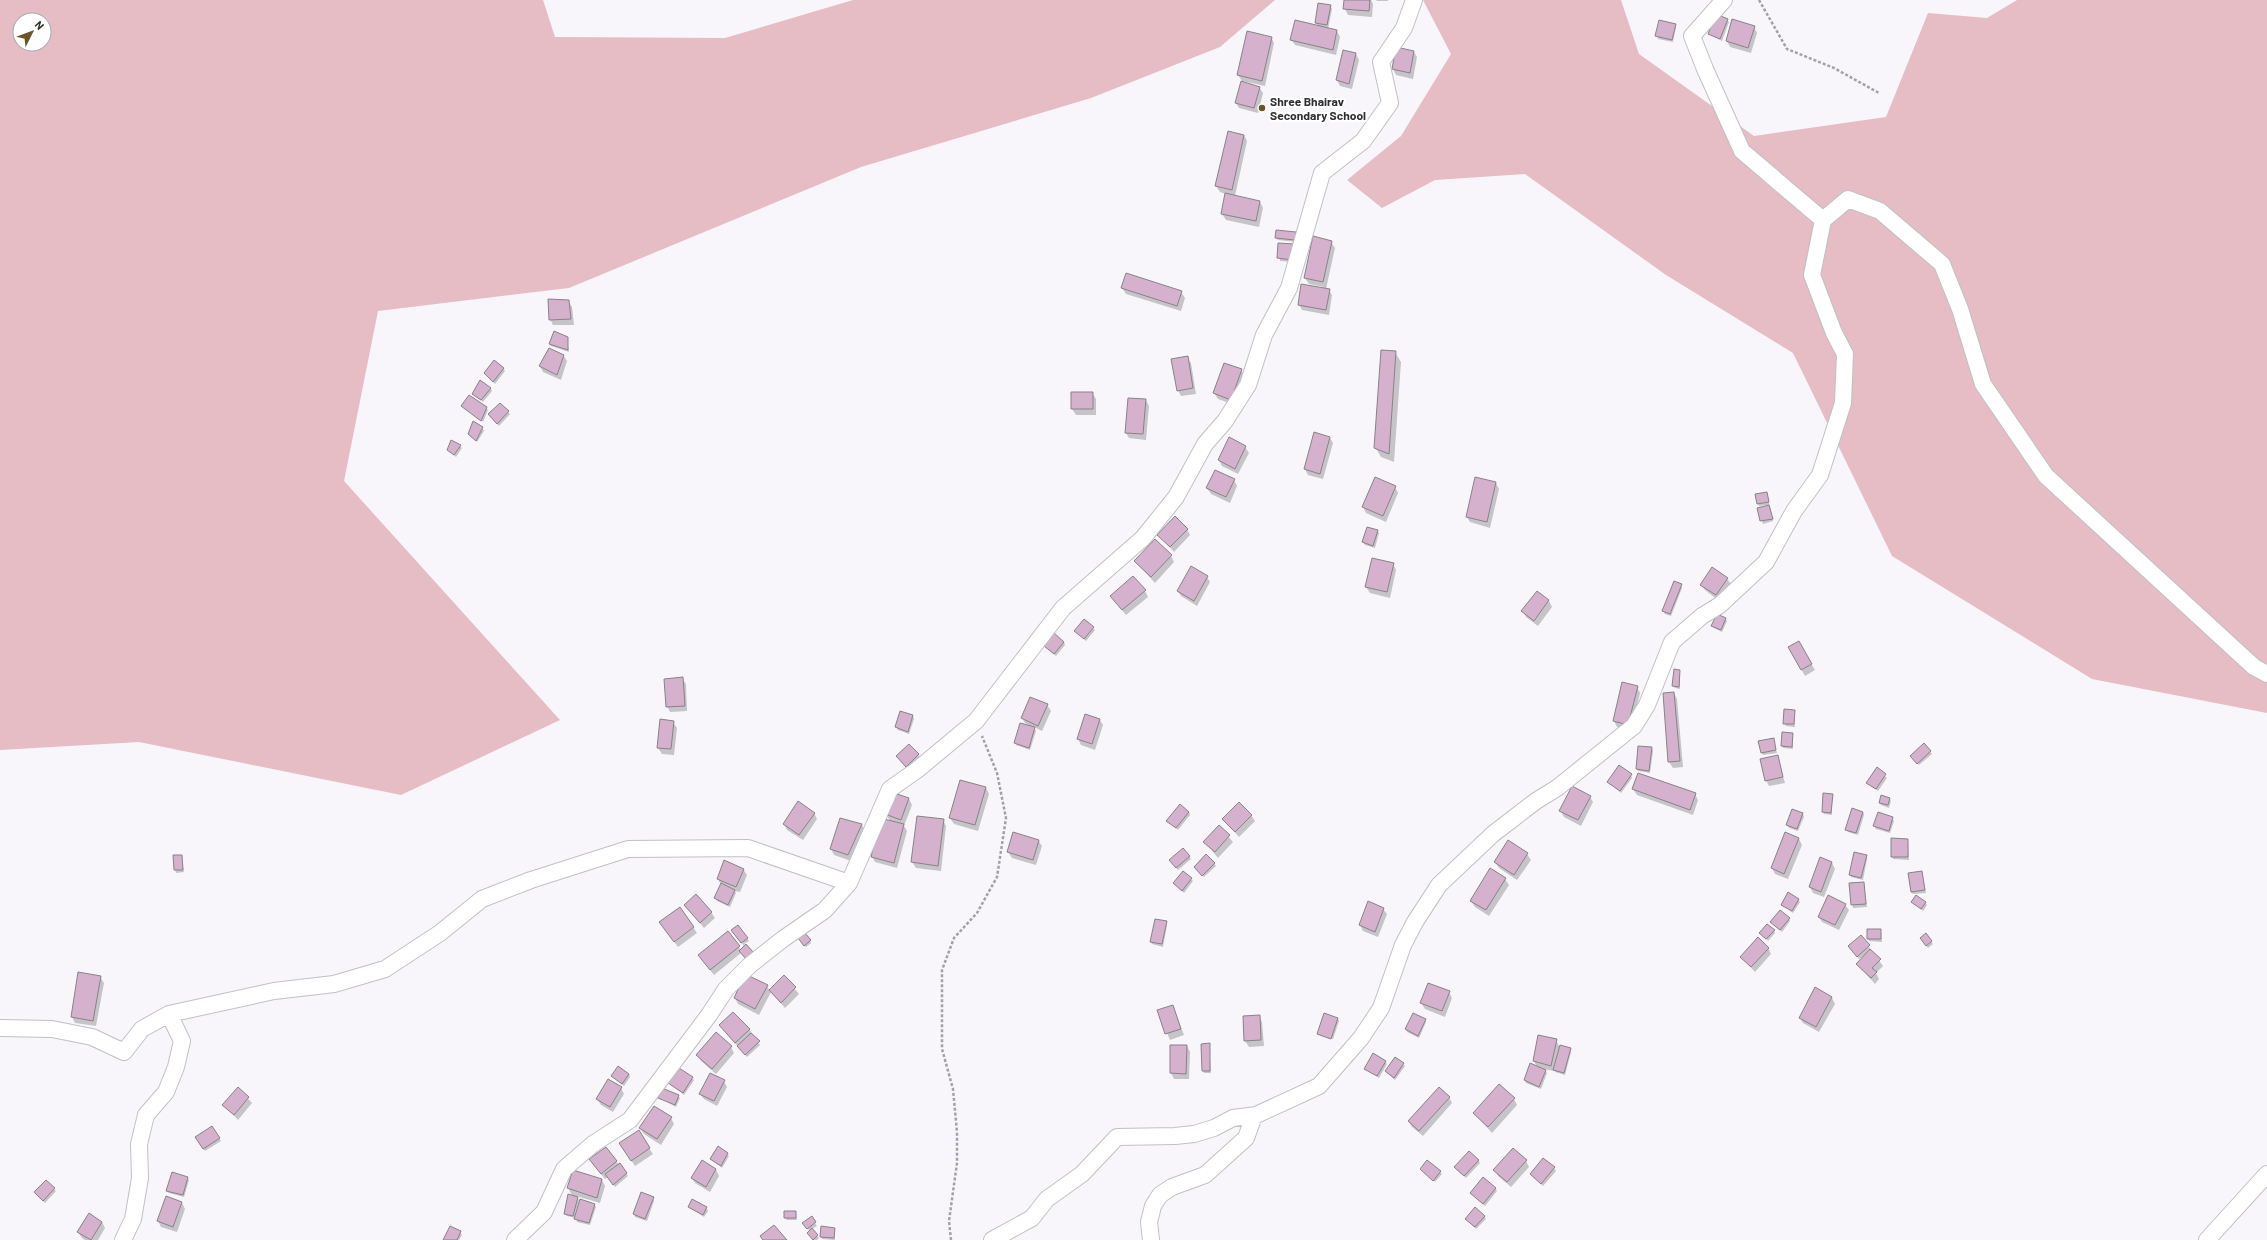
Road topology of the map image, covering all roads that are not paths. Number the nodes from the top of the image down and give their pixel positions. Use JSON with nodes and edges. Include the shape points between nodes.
{"nodes":[{"id":1,"x":1414,"y":0,"type":"edge"},
{"id":2,"x":1724,"y":0,"type":"edge"},
{"id":3,"x":1823,"y":220,"type":"junction"},
{"id":4,"x":2267,"y":674,"type":"edge"},
{"id":5,"x":849,"y":883,"type":"junction"},
{"id":6,"x":170,"y":1014,"type":"junction"},
{"id":7,"x":0,"y":1028,"type":"edge"},
{"id":8,"x":1257,"y":1115,"type":"junction"},
{"id":9,"x":2267,"y":1174,"type":"edge"},
{"id":10,"x":123,"y":1240,"type":"edge"},
{"id":11,"x":515,"y":1240,"type":"edge"},
{"id":12,"x":992,"y":1240,"type":"edge"},
{"id":13,"x":1151,"y":1240,"type":"edge"},
{"id":14,"x":2207,"y":1240,"type":"edge"}],
"edges":[{"from":1,"to":5,"type":"street","via":[[1404,28],[1381,62],[1390,103],[1363,141],[1322,173],[1289,288],[1264,335],[1248,385],[1225,422],[1205,444],[1176,497],[1143,538],[1063,608],[976,721],[890,789]]},
{"from":2,"to":3,"type":"street","via":[[1692,36],[1705,69],[1742,151]]},
{"from":3,"to":4,"type":"street","via":[[1848,199],[1880,210],[1942,264],[1960,309],[1983,384],[2046,476],[2254,667]]},
{"from":3,"to":8,"type":"street","via":[[1812,275],[1834,333],[1845,354],[1843,403],[1820,475],[1794,511],[1766,562],[1720,605],[1702,616],[1672,642],[1647,705],[1634,726],[1557,788],[1493,834],[1439,885],[1403,945],[1381,1008],[1361,1038],[1319,1086]]},
{"from":5,"to":6,"type":"street","via":[[748,848],[628,849],[531,880],[482,899],[440,933],[385,970],[334,984],[274,991]]},
{"from":5,"to":11,"type":"street","via":[[825,910],[756,960],[726,989],[630,1120],[593,1144],[564,1169],[544,1212]]},
{"from":6,"to":7,"type":"street","via":[[142,1029],[124,1052],[92,1037],[52,1029]]},
{"from":6,"to":10,"type":"street","via":[[182,1041],[176,1067],[166,1092],[146,1115],[139,1144],[140,1178],[133,1219]]},
{"from":8,"to":12,"type":"street","via":[[1234,1118],[1194,1134],[1117,1137],[1082,1174],[1047,1199],[1032,1218]]},
{"from":8,"to":13,"type":"street","via":[[1254,1116],[1246,1138],[1205,1175],[1172,1187],[1160,1195],[1153,1206],[1149,1222]]},
{"from":9,"to":14,"type":"street"}]}
